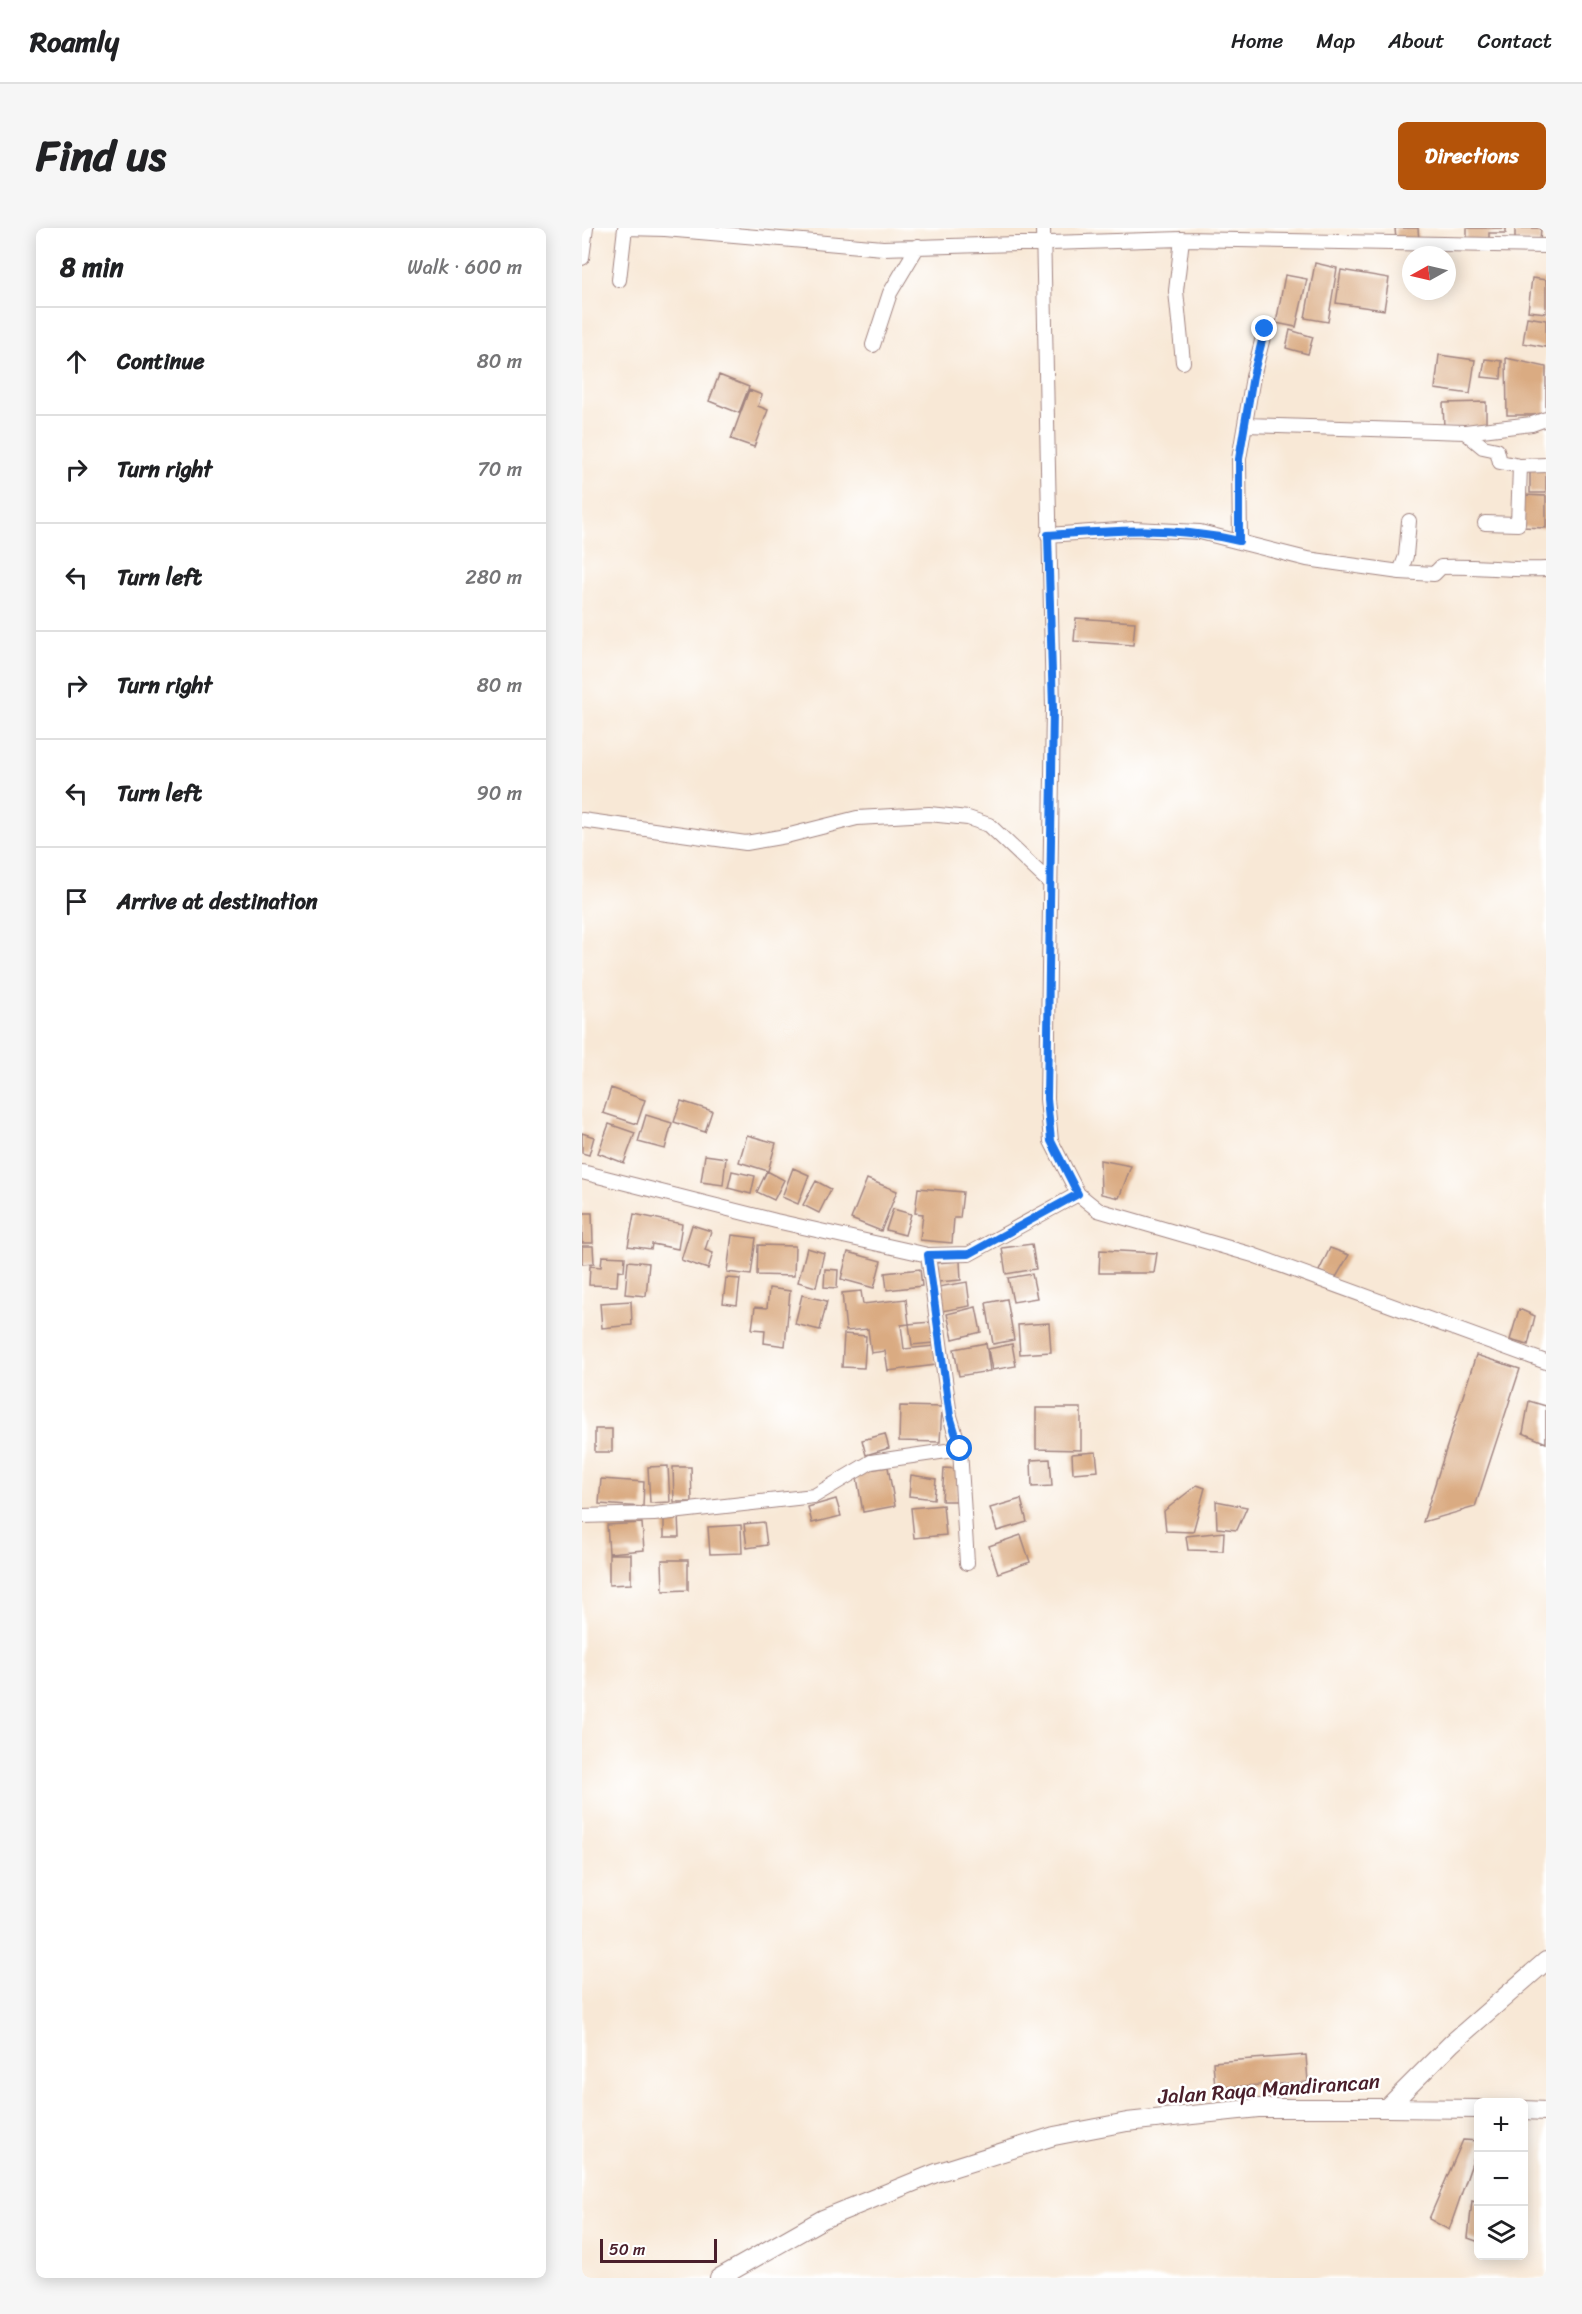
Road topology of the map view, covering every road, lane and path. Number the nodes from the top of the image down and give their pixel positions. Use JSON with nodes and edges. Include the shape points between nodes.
{"nodes":[{"id":1,"x":586,"y":228,"type":"edge"},
{"id":2,"x":1043,"y":235,"type":"edge"},
{"id":3,"x":1182,"y":239,"type":"junction"},
{"id":4,"x":918,"y":246,"type":"junction"},
{"id":5,"x":1546,"y":246,"type":"edge"},
{"id":6,"x":582,"y":258,"type":"edge"},
{"id":7,"x":619,"y":280,"type":"dead end"},
{"id":8,"x":1265,"y":329,"type":"dead end"},
{"id":9,"x":873,"y":345,"type":"dead end"},
{"id":10,"x":1183,"y":362,"type":"dead end"},
{"id":11,"x":1546,"y":419,"type":"edge"},
{"id":12,"x":1245,"y":425,"type":"junction"},
{"id":13,"x":1465,"y":432,"type":"junction"},
{"id":14,"x":1546,"y":465,"type":"edge"},
{"id":15,"x":1520,"y":466,"type":"junction"},
{"id":16,"x":1409,"y":521,"type":"dead end"},
{"id":17,"x":1485,"y":523,"type":"dead end"},
{"id":18,"x":1048,"y":535,"type":"junction"},
{"id":19,"x":1239,"y":541,"type":"junction"},
{"id":20,"x":1546,"y":568,"type":"edge"},
{"id":21,"x":1400,"y":572,"type":"junction"},
{"id":22,"x":582,"y":820,"type":"edge"},
{"id":23,"x":1049,"y":882,"type":"junction"},
{"id":24,"x":582,"y":1172,"type":"edge"},
{"id":25,"x":1078,"y":1194,"type":"junction"},
{"id":26,"x":928,"y":1255,"type":"junction"},
{"id":27,"x":1546,"y":1362,"type":"edge"},
{"id":28,"x":960,"y":1449,"type":"junction"},
{"id":29,"x":582,"y":1516,"type":"edge"},
{"id":30,"x":967,"y":1563,"type":"dead end"},
{"id":31,"x":1546,"y":1961,"type":"edge"},
{"id":32,"x":1387,"y":2108,"type":"junction"},
{"id":33,"x":1474,"y":2109,"type":"edge"},
{"id":34,"x":1528,"y":2110,"type":"edge"},
{"id":35,"x":1546,"y":2111,"type":"edge"},
{"id":36,"x":718,"y":2278,"type":"edge"}],
"edges":[{"from":1,"to":6,"type":"street"},
{"from":2,"to":3,"type":"street"},
{"from":2,"to":4,"type":"street"},
{"from":2,"to":18,"type":"street"},
{"from":3,"to":5,"type":"street"},
{"from":3,"to":10,"type":"street","via":[[1176,291]]},
{"from":4,"to":7,"type":"street","via":[[883,248],[625,228]]},
{"from":4,"to":9,"type":"street","via":[[890,293]]},
{"from":8,"to":12,"type":"street"},
{"from":11,"to":13,"type":"street"},
{"from":12,"to":13,"type":"street"},
{"from":12,"to":19,"type":"street","via":[[1239,459]]},
{"from":13,"to":15,"type":"street","via":[[1483,447],[1497,450],[1500,462]]},
{"from":14,"to":15,"type":"street"},
{"from":15,"to":17,"type":"street","via":[[1518,524]]},
{"from":16,"to":21,"type":"street","via":[[1406,556]]},
{"from":18,"to":19,"type":"street","via":[[1161,530],[1200,532]]},
{"from":18,"to":23,"type":"street","via":[[1053,709]]},
{"from":19,"to":21,"type":"street","via":[[1307,559]]},
{"from":20,"to":21,"type":"street","via":[[1511,571],[1457,566],[1441,567],[1434,574]]},
{"from":22,"to":23,"type":"street","via":[[746,843],[857,818],[929,814],[968,818],[989,825]]},
{"from":23,"to":25,"type":"street","via":[[1048,1110],[1051,1141]]},
{"from":24,"to":26,"type":"street"},
{"from":25,"to":26,"type":"street","via":[[969,1254]]},
{"from":25,"to":27,"type":"street","via":[[1098,1210],[1253,1255]]},
{"from":26,"to":28,"type":"street","via":[[950,1416]]},
{"from":28,"to":29,"type":"street","via":[[871,1462],[814,1496],[654,1514]]},
{"from":28,"to":30,"type":"street"},
{"from":31,"to":32,"type":"street","name":"Jalan Raya Mandirancan","via":[[1452,2043]]},
{"from":32,"to":33,"type":"street"},
{"from":32,"to":36,"type":"street","name":"Jalan Raya Mandirancan","via":[[1258,2108],[1127,2122],[1054,2136],[936,2173],[823,2219]]},
{"from":34,"to":35,"type":"street"}]}
